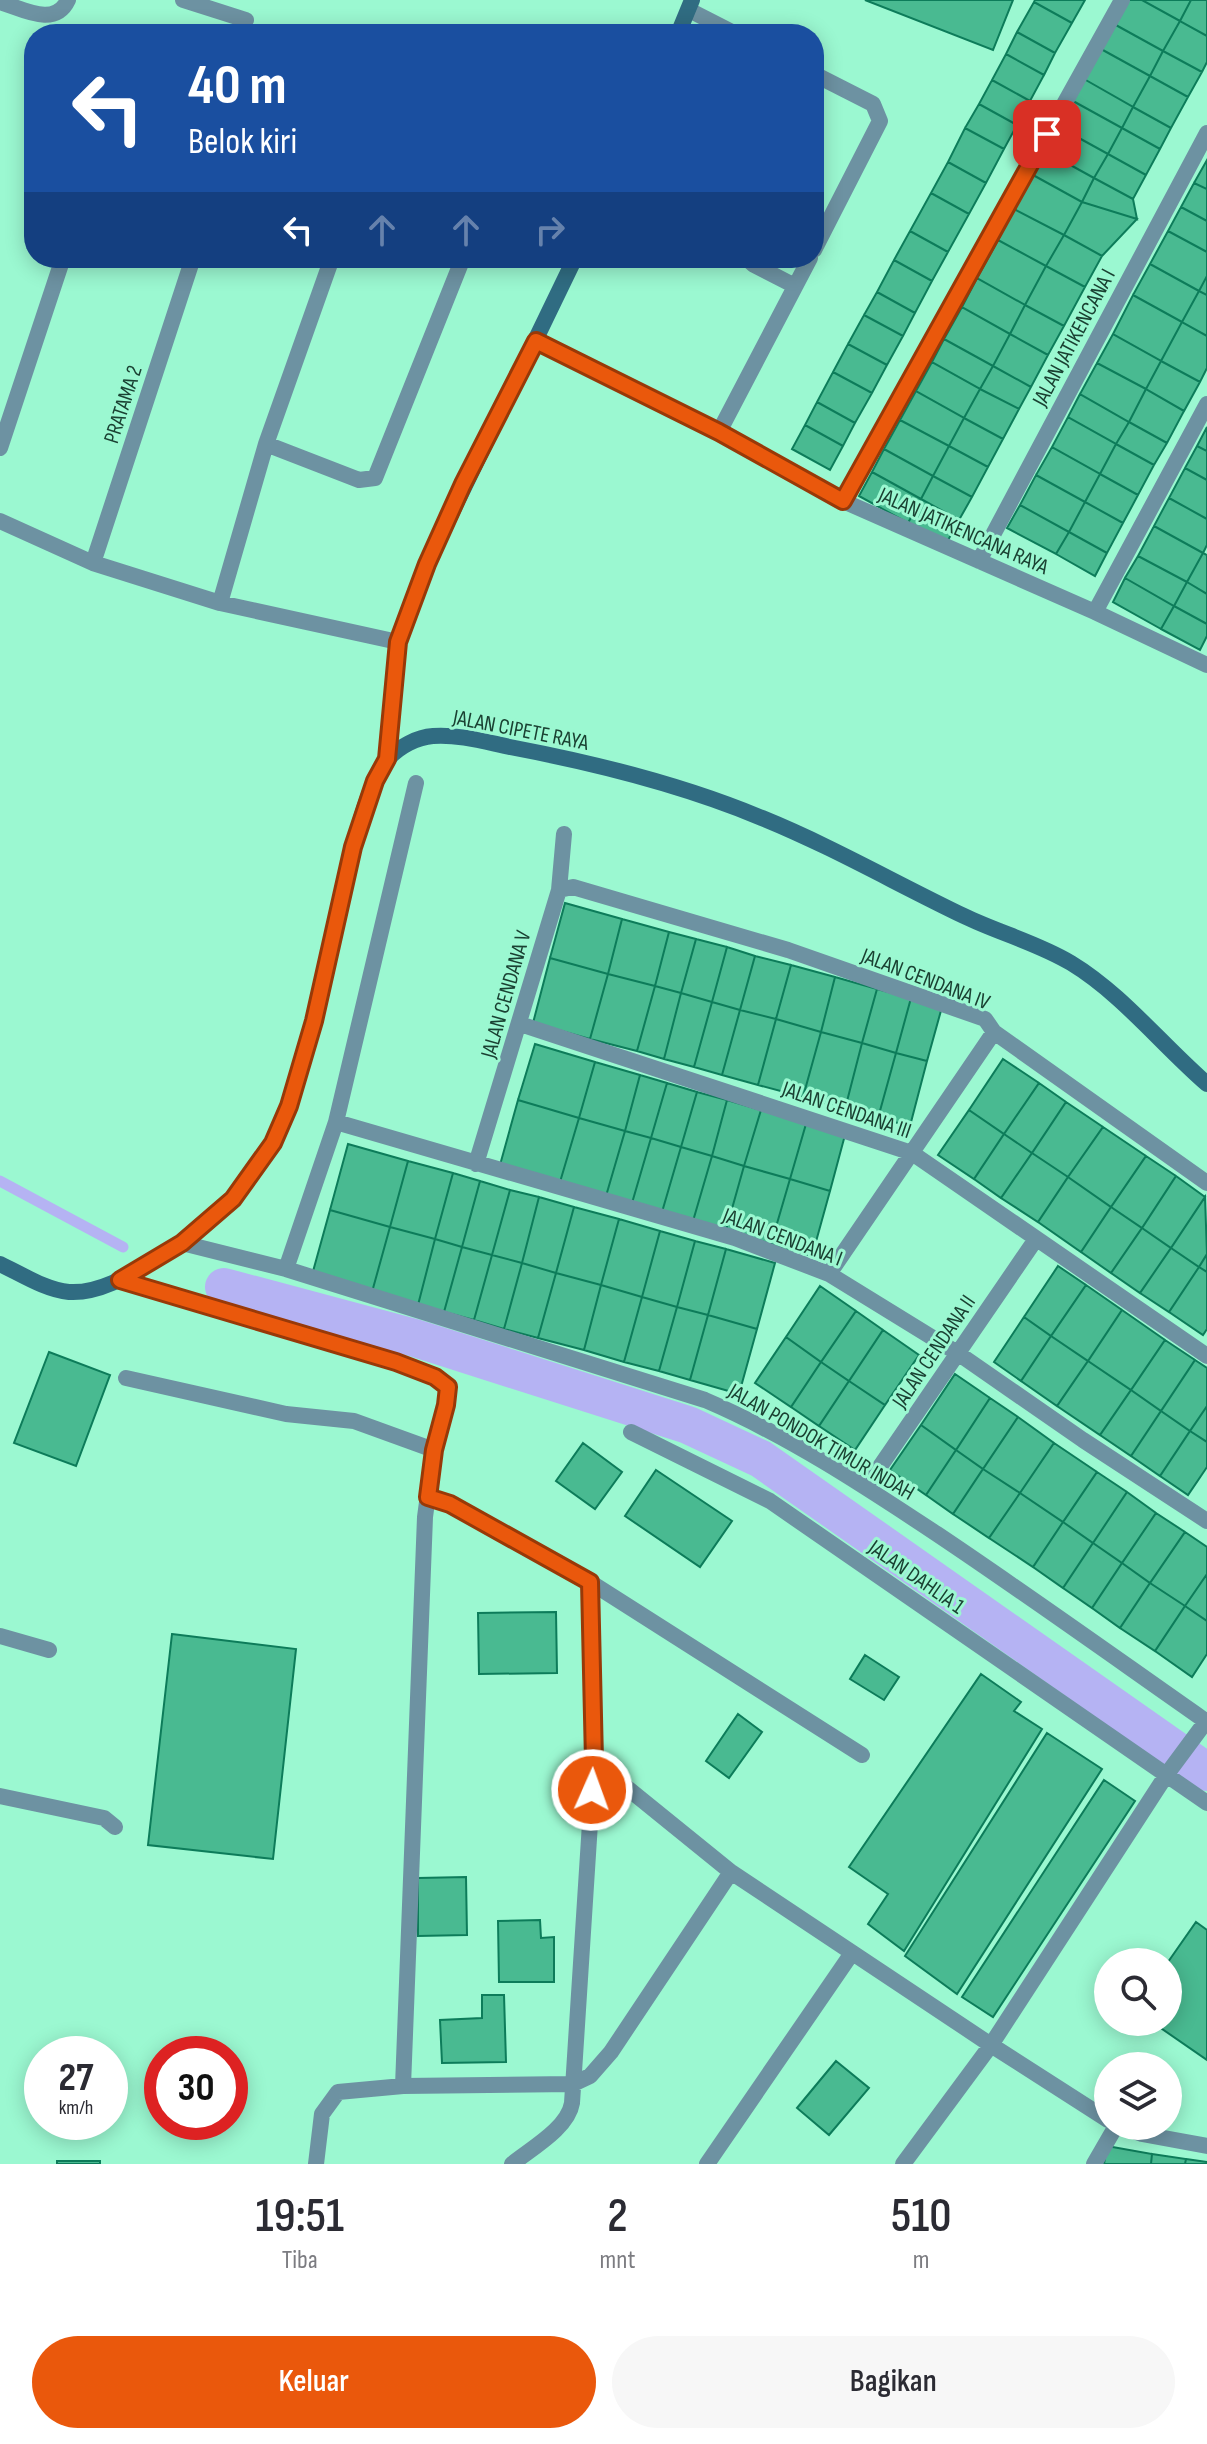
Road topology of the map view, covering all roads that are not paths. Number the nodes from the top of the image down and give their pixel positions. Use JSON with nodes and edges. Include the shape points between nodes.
{"nodes":[{"id":1,"x":68,"y":0,"type":"edge"},
{"id":2,"x":183,"y":0,"type":"edge"},
{"id":3,"x":1122,"y":0,"type":"edge"},
{"id":4,"x":0,"y":2,"type":"edge"},
{"id":5,"x":691,"y":5,"type":"edge"},
{"id":6,"x":246,"y":20,"type":"dead end"},
{"id":7,"x":682,"y":24,"type":"edge"},
{"id":8,"x":720,"y":24,"type":"edge"},
{"id":9,"x":824,"y":79,"type":"edge"},
{"id":10,"x":1207,"y":133,"type":"edge"},
{"id":11,"x":824,"y":230,"type":"edge"},
{"id":12,"x":60,"y":268,"type":"edge"},
{"id":13,"x":190,"y":268,"type":"edge"},
{"id":14,"x":328,"y":268,"type":"edge"},
{"id":15,"x":459,"y":268,"type":"edge"},
{"id":16,"x":570,"y":268,"type":"edge"},
{"id":17,"x":760,"y":268,"type":"edge"},
{"id":18,"x":805,"y":268,"type":"edge"},
{"id":19,"x":795,"y":286,"type":"junction"},
{"id":20,"x":536,"y":341,"type":"junction"},
{"id":21,"x":1207,"y":404,"type":"edge"},
{"id":22,"x":719,"y":432,"type":"junction"},
{"id":23,"x":266,"y":444,"type":"junction"},
{"id":24,"x":0,"y":448,"type":"edge"},
{"id":25,"x":843,"y":501,"type":"junction"},
{"id":26,"x":0,"y":521,"type":"edge"},
{"id":27,"x":979,"y":561,"type":"junction"},
{"id":28,"x":93,"y":563,"type":"junction"},
{"id":29,"x":220,"y":603,"type":"junction"},
{"id":30,"x":1095,"y":612,"type":"junction"},
{"id":31,"x":398,"y":642,"type":"junction"},
{"id":32,"x":1207,"y":665,"type":"edge"},
{"id":33,"x":387,"y":759,"type":"junction"},
{"id":34,"x":416,"y":783,"type":"dead end"},
{"id":35,"x":564,"y":834,"type":"dead end"},
{"id":36,"x":559,"y":890,"type":"junction"},
{"id":37,"x":520,"y":1024,"type":"junction"},
{"id":38,"x":994,"y":1032,"type":"junction"},
{"id":39,"x":1207,"y":1084,"type":"edge"},
{"id":40,"x":336,"y":1122,"type":"junction"},
{"id":41,"x":912,"y":1153,"type":"junction"},
{"id":42,"x":476,"y":1164,"type":"junction"},
{"id":43,"x":1207,"y":1183,"type":"edge"},
{"id":44,"x":1036,"y":1239,"type":"junction"},
{"id":45,"x":182,"y":1243,"type":"junction"},
{"id":46,"x":0,"y":1264,"type":"edge"},
{"id":47,"x":286,"y":1269,"type":"junction"},
{"id":48,"x":829,"y":1274,"type":"junction"},
{"id":49,"x":120,"y":1280,"type":"junction"},
{"id":50,"x":959,"y":1354,"type":"junction"},
{"id":51,"x":1207,"y":1356,"type":"edge"},
{"id":52,"x":126,"y":1378,"type":"dead end"},
{"id":53,"x":631,"y":1432,"type":"dead end"},
{"id":54,"x":434,"y":1450,"type":"junction"},
{"id":55,"x":866,"y":1487,"type":"junction"},
{"id":56,"x":428,"y":1497,"type":"junction"},
{"id":57,"x":1207,"y":1521,"type":"edge"},
{"id":58,"x":590,"y":1582,"type":"junction"},
{"id":59,"x":0,"y":1636,"type":"edge"},
{"id":60,"x":49,"y":1650,"type":"dead end"},
{"id":61,"x":1207,"y":1721,"type":"edge"},
{"id":62,"x":862,"y":1755,"type":"dead end"},
{"id":63,"x":594,"y":1761,"type":"junction"},
{"id":64,"x":1172,"y":1768,"type":"junction"},
{"id":65,"x":0,"y":1796,"type":"edge"},
{"id":66,"x":1207,"y":1803,"type":"edge"},
{"id":67,"x":115,"y":1827,"type":"dead end"},
{"id":68,"x":731,"y":1872,"type":"junction"},
{"id":69,"x":852,"y":1953,"type":"junction"},
{"id":70,"x":991,"y":2045,"type":"junction"},
{"id":71,"x":573,"y":2084,"type":"junction"},
{"id":72,"x":403,"y":2086,"type":"junction"},
{"id":73,"x":1094,"y":2111,"type":"edge"},
{"id":74,"x":1109,"y":2140,"type":"edge"},
{"id":75,"x":1174,"y":2140,"type":"edge"},
{"id":76,"x":1207,"y":2146,"type":"edge"},
{"id":77,"x":316,"y":2164,"type":"edge"},
{"id":78,"x":512,"y":2164,"type":"edge"},
{"id":79,"x":707,"y":2164,"type":"edge"},
{"id":80,"x":903,"y":2164,"type":"edge"},
{"id":81,"x":1094,"y":2164,"type":"edge"}],
"edges":[{"from":1,"to":4,"type":"street","via":[[53,16]]},
{"from":2,"to":6,"type":"street"},
{"from":3,"to":25,"type":"street"},
{"from":5,"to":7,"type":"main road"},
{"from":5,"to":8,"type":"street"},
{"from":9,"to":11,"type":"street","via":[[873,104],[880,121]]},
{"from":10,"to":27,"type":"street","name":"JALAN JATIKENCANA I"},
{"from":12,"to":24,"type":"street"},
{"from":13,"to":28,"type":"street","name":"PRATAMA 2"},
{"from":14,"to":23,"type":"street"},
{"from":15,"to":23,"type":"street","via":[[375,478],[359,480]]},
{"from":16,"to":20,"type":"main road"},
{"from":17,"to":19,"type":"street"},
{"from":18,"to":19,"type":"street"},
{"from":19,"to":22,"type":"street"},
{"from":20,"to":22,"type":"street","name":"JALAN JATIKENCANA RAYA"},
{"from":20,"to":31,"type":"main road","via":[[463,484]]},
{"from":21,"to":30,"type":"street"},
{"from":22,"to":25,"type":"street","name":"JALAN JATIKENCANA RAYA"},
{"from":23,"to":29,"type":"street"},
{"from":25,"to":27,"type":"street","name":"JALAN JATIKENCANA RAYA"},
{"from":26,"to":28,"type":"street"},
{"from":27,"to":30,"type":"street","name":"JALAN JATIKENCANA RAYA"},
{"from":28,"to":29,"type":"street"},
{"from":29,"to":31,"type":"street"},
{"from":30,"to":32,"type":"street","name":"JALAN JATIKENCANA RAYA"},
{"from":31,"to":33,"type":"main road"},
{"from":33,"to":39,"type":"main road","name":"JALAN CIPETE RAYA","via":[[419,739],[468,739],[665,783],[764,818],[967,918],[1067,960],[1113,995]]},
{"from":33,"to":45,"type":"main road","via":[[353,847],[289,1106],[273,1143],[233,1199]]},
{"from":34,"to":40,"type":"street"},
{"from":35,"to":36,"type":"street","name":"JALAN CENDANA V"},
{"from":36,"to":37,"type":"street","name":"JALAN CENDANA V"},
{"from":36,"to":38,"type":"street","name":"JALAN CENDANA IV","via":[[573,887],[788,950],[985,1019]]},
{"from":37,"to":41,"type":"street","name":"JALAN CENDANA III"},
{"from":37,"to":42,"type":"street","name":"JALAN CENDANA V"},
{"from":38,"to":41,"type":"street","name":"JALAN CENDANA IV"},
{"from":38,"to":43,"type":"street"},
{"from":40,"to":42,"type":"street","name":"JALAN CENDANA I"},
{"from":40,"to":47,"type":"street"},
{"from":41,"to":44,"type":"street","name":"JALAN CENDANA III"},
{"from":41,"to":48,"type":"street","name":"JALAN CENDANA IV"},
{"from":42,"to":48,"type":"street","name":"JALAN CENDANA I","via":[[735,1238]]},
{"from":44,"to":50,"type":"street","name":"JALAN CENDANA II"},
{"from":44,"to":51,"type":"street","name":"JALAN CENDANA III"},
{"from":45,"to":47,"type":"street","name":"JALAN PONDOK TIMUR INDAH"},
{"from":45,"to":49,"type":"main road"},
{"from":46,"to":49,"type":"main road","via":[[67,1292]]},
{"from":47,"to":55,"type":"street","name":"JALAN PONDOK TIMUR INDAH","via":[[705,1400]]},
{"from":48,"to":50,"type":"street","name":"JALAN CENDANA I"},
{"from":49,"to":54,"type":"street","via":[[435,1377],[448,1387]]},
{"from":50,"to":55,"type":"street","name":"JALAN CENDANA II"},
{"from":50,"to":57,"type":"street","name":"JALAN CENDANA I"},
{"from":52,"to":54,"type":"street","via":[[286,1414],[354,1421]]},
{"from":53,"to":64,"type":"street","name":"JALAN DAHLIA 1","via":[[770,1501]]},
{"from":54,"to":56,"type":"street"},
{"from":55,"to":61,"type":"street","name":"JALAN PONDOK TIMUR INDAH"},
{"from":56,"to":58,"type":"street","via":[[450,1504]]},
{"from":56,"to":72,"type":"street"},
{"from":58,"to":62,"type":"street"},
{"from":58,"to":63,"type":"street"},
{"from":59,"to":60,"type":"street"},
{"from":61,"to":64,"type":"street"},
{"from":63,"to":68,"type":"street"},
{"from":63,"to":71,"type":"street"},
{"from":64,"to":66,"type":"street"},
{"from":64,"to":70,"type":"street"},
{"from":65,"to":67,"type":"street","via":[[104,1818]]},
{"from":68,"to":69,"type":"street"},
{"from":68,"to":71,"type":"street","via":[[611,2052],[590,2076]]},
{"from":69,"to":70,"type":"street"},
{"from":69,"to":79,"type":"street"},
{"from":70,"to":73,"type":"street"},
{"from":70,"to":80,"type":"street"},
{"from":71,"to":72,"type":"street"},
{"from":71,"to":78,"type":"street","via":[[570,2113]]},
{"from":72,"to":77,"type":"street","via":[[338,2092],[322,2114]]},
{"from":74,"to":81,"type":"street"},
{"from":75,"to":76,"type":"street"}]}
